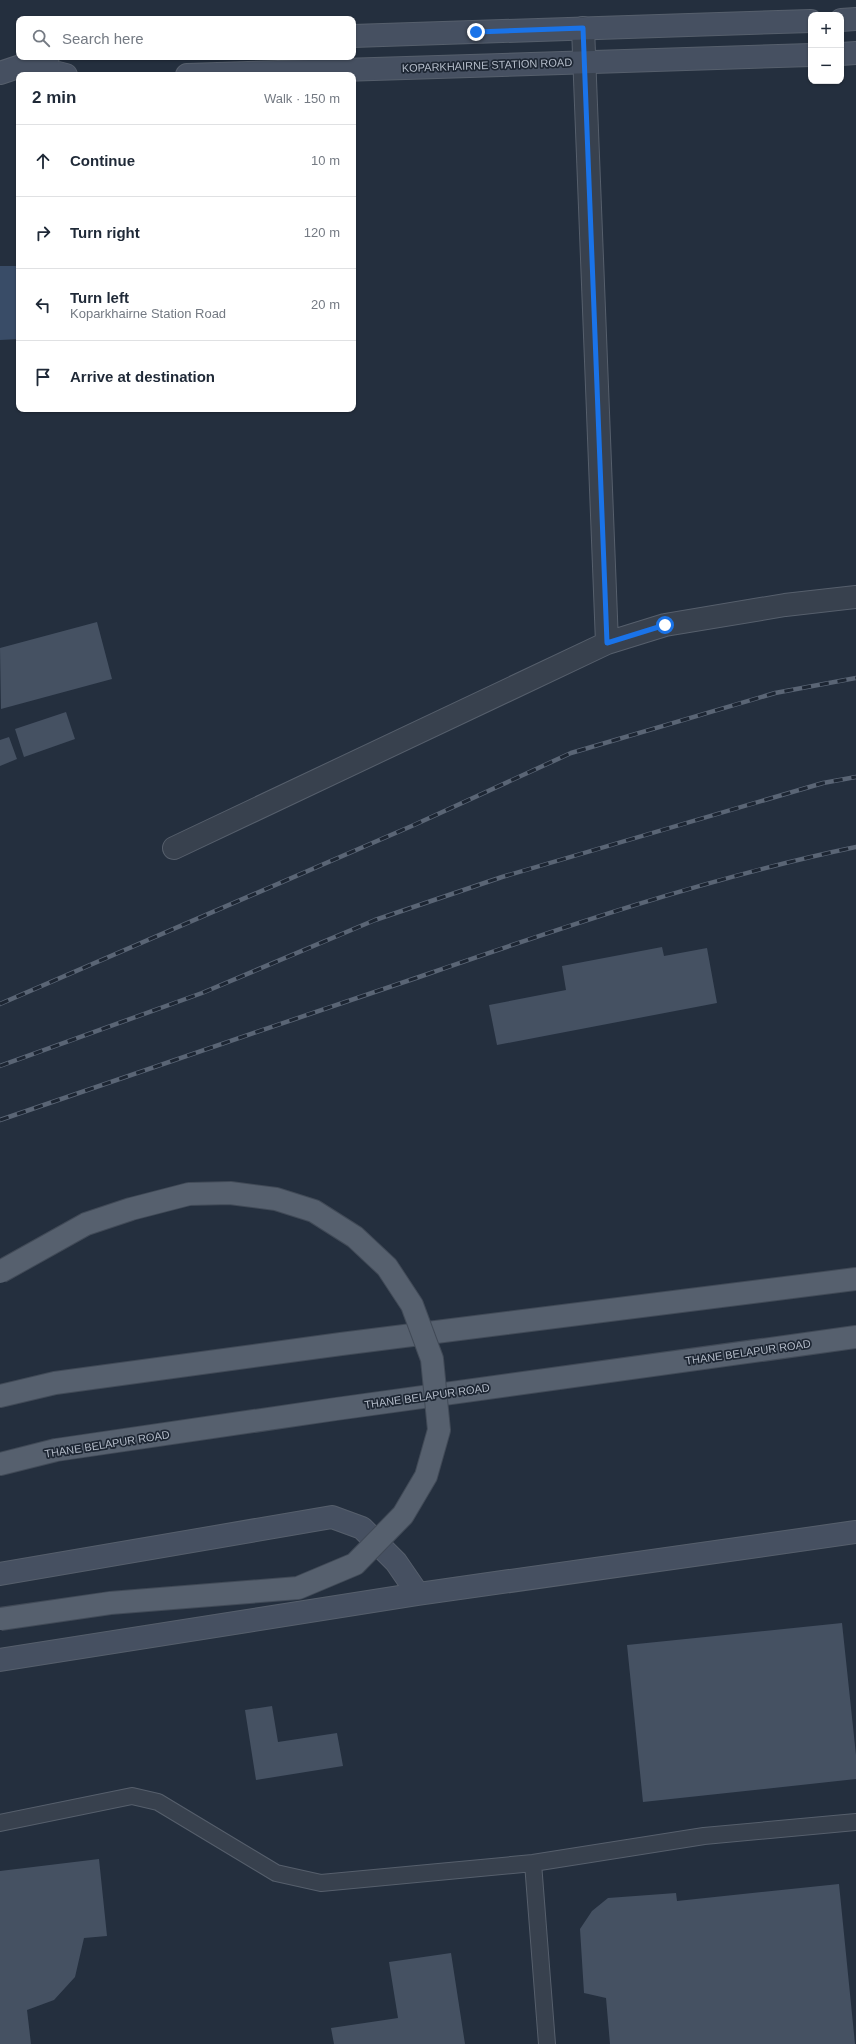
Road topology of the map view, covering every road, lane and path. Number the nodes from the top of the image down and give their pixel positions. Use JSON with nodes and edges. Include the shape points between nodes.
{"nodes":[{"id":1,"x":844,"y":20,"type":"edge"},
{"id":2,"x":856,"y":20,"type":"edge"},
{"id":3,"x":808,"y":21,"type":"edge"},
{"id":4,"x":583,"y":28,"type":"junction"},
{"id":5,"x":356,"y":36,"type":"edge"},
{"id":6,"x":856,"y":53,"type":"edge"},
{"id":7,"x":844,"y":54,"type":"edge"},
{"id":8,"x":808,"y":55,"type":"edge"},
{"id":9,"x":41,"y":60,"type":"edge"},
{"id":10,"x":584,"y":62,"type":"junction"},
{"id":11,"x":27,"y":66,"type":"junction"},
{"id":12,"x":53,"y":72,"type":"edge"},
{"id":13,"x":279,"y":72,"type":"edge"},
{"id":14,"x":0,"y":73,"type":"edge"},
{"id":15,"x":856,"y":597,"type":"edge"},
{"id":16,"x":607,"y":643,"type":"junction"},
{"id":17,"x":174,"y":848,"type":"dead end"},
{"id":18,"x":0,"y":1272,"type":"edge"},
{"id":19,"x":856,"y":1279,"type":"edge"},
{"id":20,"x":856,"y":1337,"type":"edge"},
{"id":21,"x":0,"y":1396,"type":"edge"},
{"id":22,"x":0,"y":1464,"type":"edge"},
{"id":23,"x":856,"y":1532,"type":"edge"},
{"id":24,"x":0,"y":1574,"type":"edge"},
{"id":25,"x":418,"y":1594,"type":"junction"},
{"id":26,"x":0,"y":1619,"type":"edge"},
{"id":27,"x":0,"y":1660,"type":"edge"},
{"id":28,"x":856,"y":1822,"type":"edge"},
{"id":29,"x":0,"y":1823,"type":"edge"},
{"id":30,"x":533,"y":1863,"type":"junction"},
{"id":31,"x":547,"y":2044,"type":"edge"}],
"edges":[{"from":1,"to":2,"type":"street"},
{"from":3,"to":4,"type":"street"},
{"from":4,"to":5,"type":"street"},
{"from":4,"to":10,"type":"street"},
{"from":6,"to":7,"type":"street"},
{"from":8,"to":10,"type":"street","name":"KOPARKHAIRNE STATION ROAD"},
{"from":9,"to":11,"type":"street"},
{"from":10,"to":13,"type":"street","name":"KOPARKHAIRNE STATION ROAD"},
{"from":10,"to":16,"type":"street"},
{"from":11,"to":12,"type":"street"},
{"from":11,"to":14,"type":"street"},
{"from":15,"to":16,"type":"street","via":[[786,605],[665,625]]},
{"from":16,"to":17,"type":"street"},
{"from":18,"to":26,"type":"main road","bridge":true,"via":[[86,1224],[189,1194],[230,1193],[276,1199],[314,1212],[355,1237],[387,1267],[412,1305],[432,1359],[439,1430],[426,1476],[403,1515],[355,1564],[298,1588],[110,1603]]},
{"from":19,"to":21,"type":"main road","via":[[333,1345],[55,1383]]},
{"from":20,"to":22,"type":"main road","name":"THANE BELAPUR ROAD","via":[[64,1449]]},
{"from":23,"to":25,"type":"street"},
{"from":24,"to":25,"type":"street","via":[[332,1517],[362,1528],[396,1562]]},
{"from":25,"to":27,"type":"street"},
{"from":28,"to":30,"type":"lane","via":[[704,1836]]},
{"from":29,"to":30,"type":"lane","via":[[132,1796],[158,1802],[276,1873],[303,1880],[321,1883]]},
{"from":30,"to":31,"type":"lane"}]}
